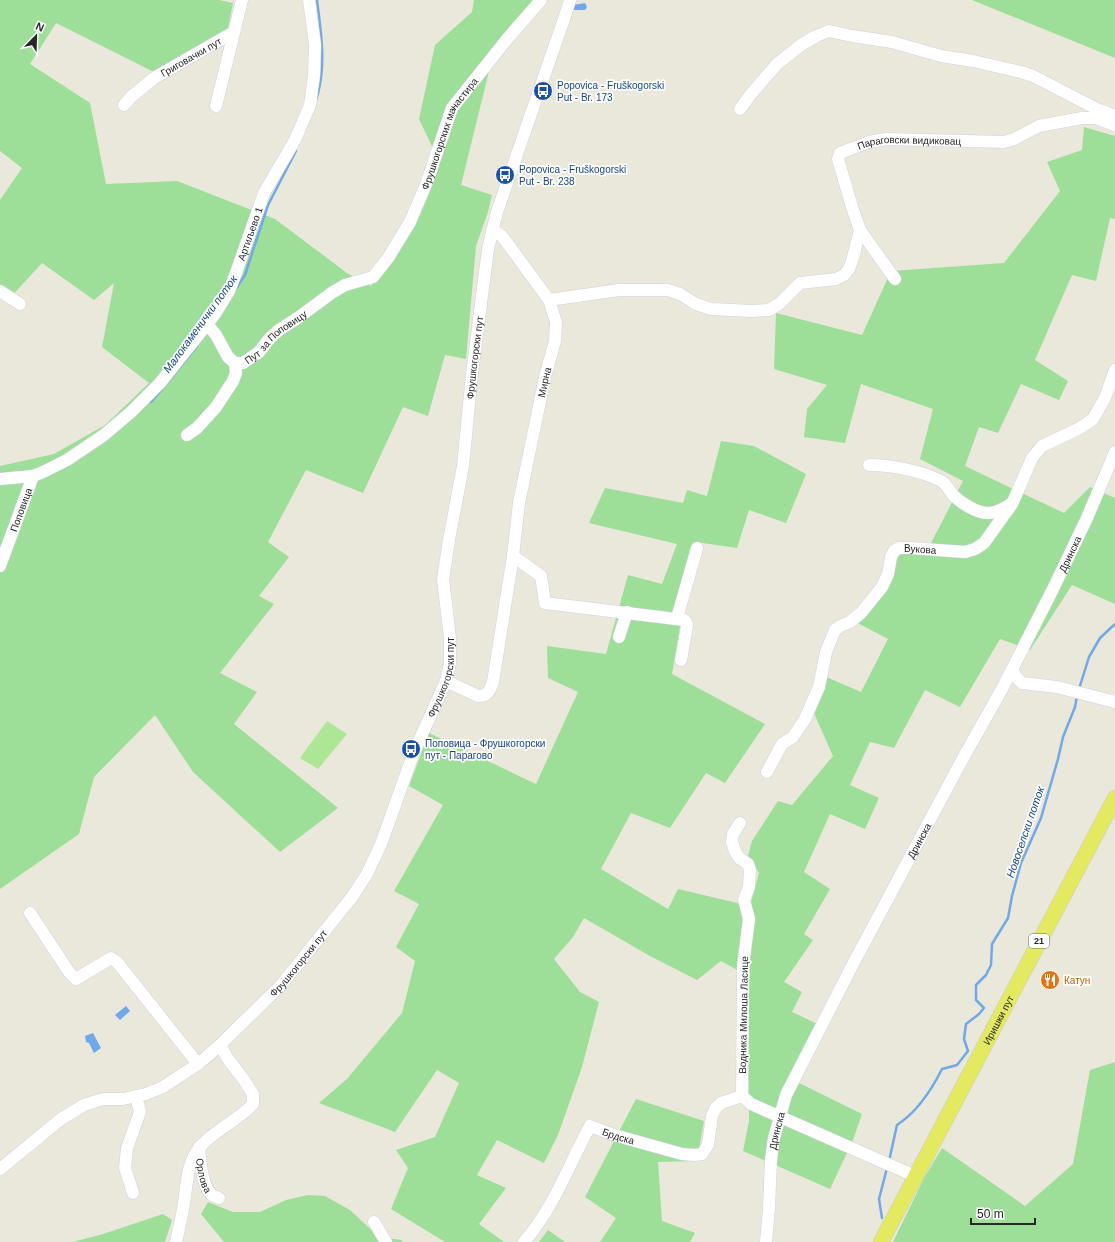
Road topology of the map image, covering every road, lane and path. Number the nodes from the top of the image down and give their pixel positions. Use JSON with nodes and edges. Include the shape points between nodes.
{"nodes":[{"id":1,"x":242,"y":0,"type":"edge"},
{"id":2,"x":309,"y":0,"type":"edge"},
{"id":3,"x":541,"y":0,"type":"edge"},
{"id":4,"x":570,"y":0,"type":"edge"},
{"id":5,"x":234,"y":32,"type":"junction"},
{"id":6,"x":124,"y":105,"type":"dead end"},
{"id":7,"x":216,"y":106,"type":"dead end"},
{"id":8,"x":740,"y":109,"type":"dead end"},
{"id":9,"x":1115,"y":116,"type":"edge"},
{"id":10,"x":1115,"y":125,"type":"edge"},
{"id":11,"x":492,"y":230,"type":"junction"},
{"id":12,"x":860,"y":230,"type":"junction"},
{"id":13,"x":373,"y":277,"type":"joint"},
{"id":14,"x":895,"y":279,"type":"dead end"},
{"id":15,"x":0,"y":291,"type":"edge"},
{"id":16,"x":549,"y":300,"type":"junction"},
{"id":17,"x":20,"y":304,"type":"dead end"},
{"id":18,"x":207,"y":324,"type":"junction"},
{"id":19,"x":235,"y":364,"type":"junction"},
{"id":20,"x":1115,"y":370,"type":"edge"},
{"id":21,"x":187,"y":435,"type":"dead end"},
{"id":22,"x":1115,"y":452,"type":"edge"},
{"id":23,"x":869,"y":465,"type":"dead end"},
{"id":24,"x":33,"y":476,"type":"junction"},
{"id":25,"x":0,"y":479,"type":"edge"},
{"id":26,"x":1012,"y":504,"type":"junction"},
{"id":27,"x":697,"y":548,"type":"dead end"},
{"id":28,"x":513,"y":556,"type":"junction"},
{"id":29,"x":0,"y":566,"type":"edge"},
{"id":30,"x":627,"y":612,"type":"junction"},
{"id":31,"x":678,"y":618,"type":"junction"},
{"id":32,"x":619,"y":637,"type":"dead end"},
{"id":33,"x":681,"y":660,"type":"dead end"},
{"id":34,"x":1012,"y":669,"type":"junction"},
{"id":35,"x":446,"y":681,"type":"junction"},
{"id":36,"x":1022,"y":683,"type":"junction"},
{"id":37,"x":1002,"y":689,"type":"junction"},
{"id":38,"x":1115,"y":702,"type":"edge"},
{"id":39,"x":767,"y":772,"type":"dead end"},
{"id":40,"x":1115,"y":798,"type":"edge"},
{"id":41,"x":740,"y":823,"type":"dead end"},
{"id":42,"x":30,"y":913,"type":"dead end"},
{"id":43,"x":220,"y":1045,"type":"junction"},
{"id":44,"x":198,"y":1064,"type":"junction"},
{"id":45,"x":136,"y":1096,"type":"junction"},
{"id":46,"x":742,"y":1096,"type":"junction"},
{"id":47,"x":780,"y":1115,"type":"junction"},
{"id":48,"x":199,"y":1147,"type":"junction"},
{"id":49,"x":0,"y":1169,"type":"edge"},
{"id":50,"x":915,"y":1176,"type":"junction"},
{"id":51,"x":133,"y":1193,"type":"dead end"},
{"id":52,"x":219,"y":1198,"type":"dead end"},
{"id":53,"x":374,"y":1222,"type":"dead end"},
{"id":54,"x":176,"y":1242,"type":"edge"},
{"id":55,"x":386,"y":1242,"type":"edge"},
{"id":56,"x":524,"y":1242,"type":"edge"},
{"id":57,"x":766,"y":1242,"type":"edge"},
{"id":58,"x":881,"y":1242,"type":"edge"}],
"edges":[{"from":1,"to":5,"type":"street"},
{"from":2,"to":18,"type":"street","name":"Артиљево 1","via":[[315,45],[310,105],[295,140],[264,192],[229,291]]},
{"from":3,"to":13,"type":"street","name":"Фрушкогорских манастира","via":[[452,108],[427,182],[410,222]]},
{"from":4,"to":11,"type":"street","name":"Фрушкогорски пут"},
{"from":5,"to":6,"type":"street","name":"Григовачки пут","via":[[154,78]]},
{"from":5,"to":7,"type":"street"},
{"from":8,"to":9,"type":"street","via":[[778,64],[801,45],[829,31],[892,42],[941,56],[1021,72]]},
{"from":10,"to":12,"type":"street","name":"Параговски видиковац","via":[[1096,118],[1082,118],[1039,126],[1004,142],[886,139],[869,142],[840,153],[838,159]]},
{"from":11,"to":16,"type":"street","name":"Мирна","via":[[502,236]]},
{"from":11,"to":35,"type":"street","name":"Фрушкогорски пут","via":[[472,374],[463,466],[443,579],[450,649]]},
{"from":12,"to":14,"type":"street","name":"Параговски видиковац"},
{"from":12,"to":16,"type":"street","via":[[852,261],[844,274],[836,279],[800,283],[779,304],[769,310],[711,309],[668,290],[619,290]]},
{"from":13,"to":19,"type":"street","name":"Пут за Поповицу","via":[[345,285],[333,292],[278,330],[259,352],[243,363]]},
{"from":15,"to":17,"type":"street"},
{"from":16,"to":28,"type":"street","name":"Мирна","via":[[556,322],[555,341],[544,376],[519,503]]},
{"from":18,"to":19,"type":"street"},
{"from":18,"to":24,"type":"street","name":"Артиљево 1","via":[[160,383],[126,416],[104,435],[67,460]]},
{"from":19,"to":21,"type":"street","name":"Пут за Поповицу","via":[[236,373],[233,381],[216,407]]},
{"from":20,"to":26,"type":"street","name":"Вукова","via":[[1105,398],[1092,419],[1080,428],[1042,446],[1032,458]]},
{"from":22,"to":34,"type":"street","name":"Дринска","via":[[1087,518]]},
{"from":23,"to":26,"type":"street","via":[[921,473],[943,482],[955,498],[972,509],[988,513]]},
{"from":24,"to":25,"type":"street","name":"Артиљево 1"},
{"from":24,"to":29,"type":"street","name":"Поповица"},
{"from":26,"to":39,"type":"street","name":"Вукова","via":[[984,543],[975,549],[965,552],[899,548],[894,551],[888,574],[874,598],[861,613],[836,630],[826,652],[819,687],[805,720],[793,737],[782,744]]},
{"from":27,"to":31,"type":"street"},
{"from":28,"to":30,"type":"street","via":[[541,576],[545,603]]},
{"from":28,"to":35,"type":"street","name":"Мирна","via":[[489,693],[478,696]]},
{"from":30,"to":31,"type":"street"},
{"from":30,"to":32,"type":"street"},
{"from":31,"to":33,"type":"street","via":[[684,620],[687,626]]},
{"from":34,"to":36,"type":"street"},
{"from":34,"to":37,"type":"street","name":"Дринска"},
{"from":35,"to":43,"type":"street","name":"Фрушкогорски пут","via":[[414,752],[381,844],[367,874],[348,902],[282,984]]},
{"from":36,"to":37,"type":"street"},
{"from":36,"to":38,"type":"street","via":[[1057,687]]},
{"from":37,"to":47,"type":"street","name":"Дринска","via":[[793,1080]]},
{"from":40,"to":50,"type":"main road","name":"Иришки пут","number":"21"},
{"from":41,"to":46,"type":"street","name":"Водника Милоша Ласице","via":[[733,834],[732,842],[739,858],[748,864],[750,870],[749,887],[744,900],[749,919],[743,966]]},
{"from":42,"to":44,"type":"street","via":[[76,979],[111,958],[117,962]]},
{"from":43,"to":44,"type":"street","name":"Фрушкогорски пут"},
{"from":43,"to":48,"type":"street","via":[[252,1094],[253,1104],[245,1114],[216,1132]]},
{"from":44,"to":45,"type":"street","name":"Фрушкогорски пут","via":[[163,1087]]},
{"from":45,"to":49,"type":"street","name":"Фрушкогорски пут","via":[[103,1099],[84,1105],[61,1119]]},
{"from":45,"to":51,"type":"street","via":[[140,1112],[128,1148],[126,1168]]},
{"from":46,"to":47,"type":"street","via":[[751,1104]]},
{"from":46,"to":56,"type":"street","name":"Брдска","via":[[721,1103],[715,1109],[708,1145],[702,1154],[682,1154],[590,1126],[543,1219]]},
{"from":47,"to":50,"type":"street"},
{"from":47,"to":57,"type":"street","name":"Дринска","via":[[771,1160]]},
{"from":48,"to":52,"type":"street","name":"Орлова","via":[[200,1162],[210,1193]]},
{"from":48,"to":54,"type":"street","via":[[186,1180]]},
{"from":50,"to":58,"type":"main road","name":"Иришки пут","number":"21"},
{"from":53,"to":55,"type":"street"}]}
